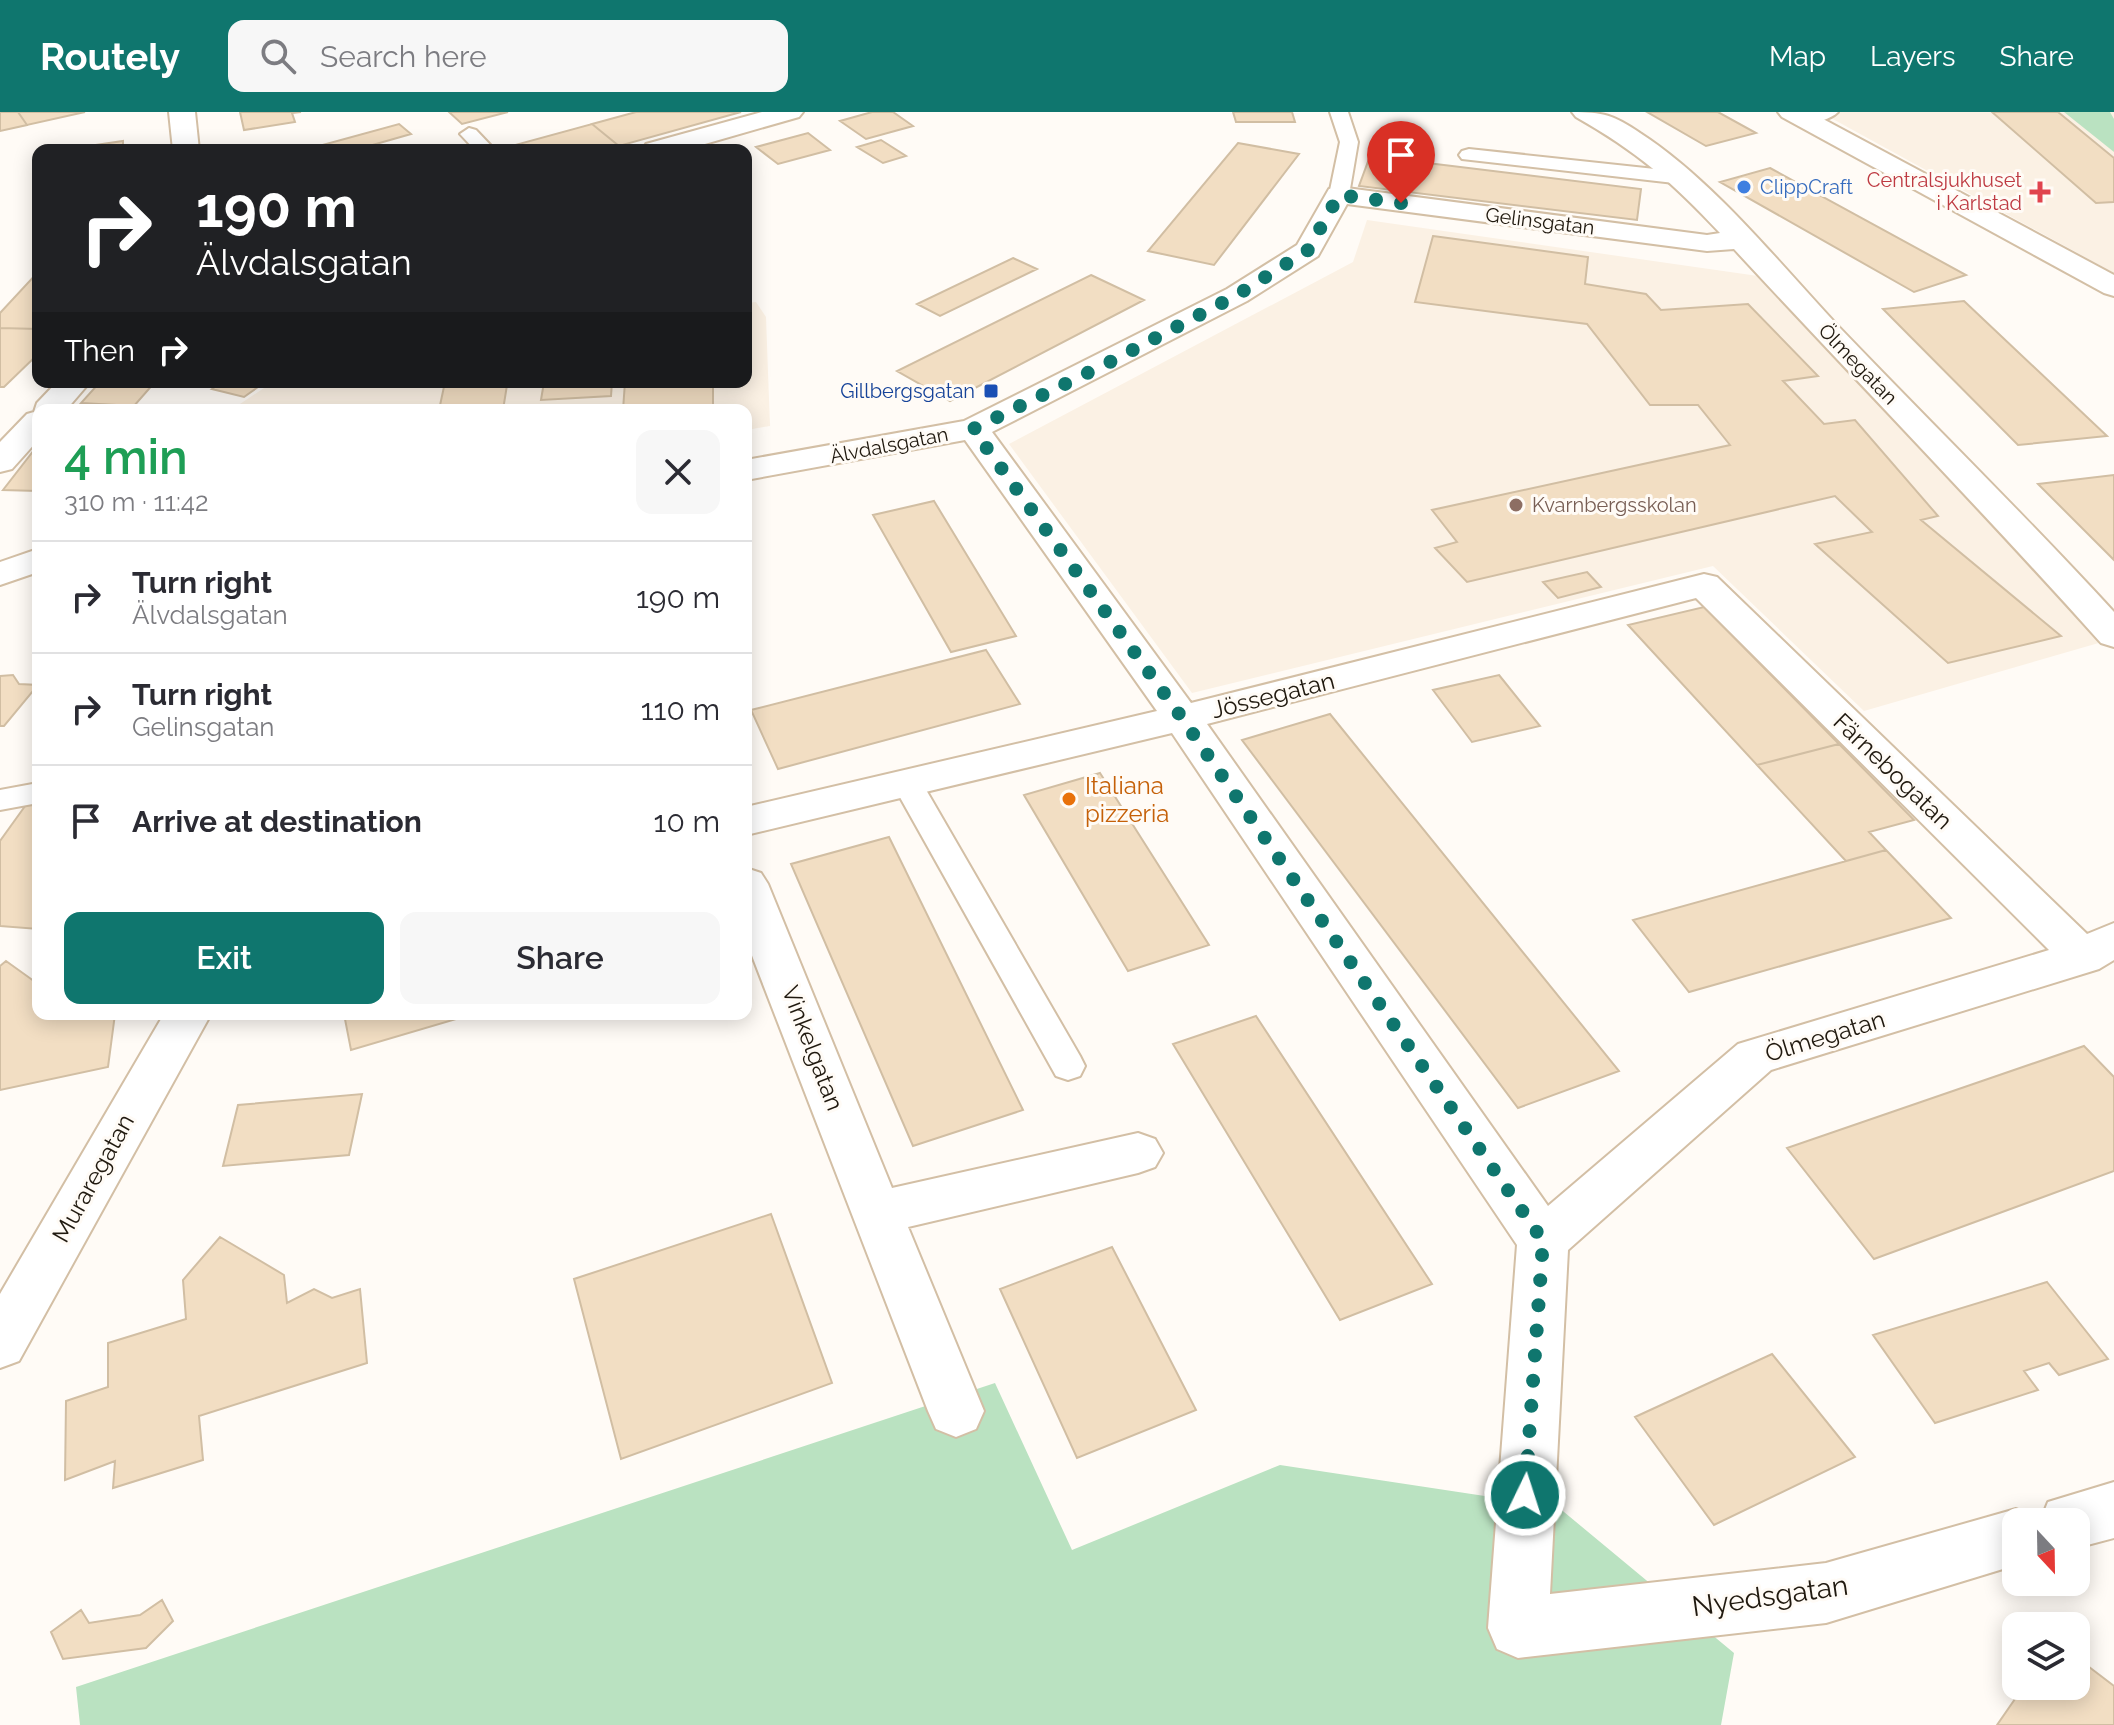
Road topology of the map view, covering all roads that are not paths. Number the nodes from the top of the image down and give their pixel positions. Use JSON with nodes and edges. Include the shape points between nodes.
{"nodes":[{"id":1,"x":182,"y":112,"type":"edge"},
{"id":2,"x":790,"y":112,"type":"edge"},
{"id":3,"x":1339,"y":112,"type":"edge"},
{"id":4,"x":1585,"y":112,"type":"edge"},
{"id":5,"x":1808,"y":114,"type":"edge"},
{"id":6,"x":469,"y":134,"type":"dead end"},
{"id":7,"x":185,"y":144,"type":"edge"},
{"id":8,"x":480,"y":144,"type":"edge"},
{"id":9,"x":676,"y":144,"type":"edge"},
{"id":10,"x":1469,"y":155,"type":"dead end"},
{"id":11,"x":1683,"y":178,"type":"junction"},
{"id":12,"x":1339,"y":195,"type":"junction"},
{"id":13,"x":1741,"y":240,"type":"junction"},
{"id":14,"x":2114,"y":287,"type":"edge"},
{"id":15,"x":68,"y":388,"type":"edge"},
{"id":16,"x":54,"y":404,"type":"edge"},
{"id":17,"x":32,"y":427,"type":"edge"},
{"id":18,"x":973,"y":429,"type":"junction"},
{"id":19,"x":0,"y":462,"type":"edge"},
{"id":20,"x":752,"y":469,"type":"edge"},
{"id":21,"x":32,"y":562,"type":"edge"},
{"id":22,"x":0,"y":574,"type":"edge"},
{"id":23,"x":1704,"y":585,"type":"joint"},
{"id":24,"x":2114,"y":635,"type":"edge"},
{"id":25,"x":1182,"y":718,"type":"junction"},
{"id":26,"x":907,"y":783,"type":"junction"},
{"id":27,"x":32,"y":794,"type":"edge"},
{"id":28,"x":0,"y":800,"type":"edge"},
{"id":29,"x":752,"y":820,"type":"edge"},
{"id":30,"x":752,"y":899,"type":"edge"},
{"id":31,"x":2098,"y":948,"type":"edge"},
{"id":32,"x":185,"y":1020,"type":"edge"},
{"id":33,"x":1068,"y":1066,"type":"dead end"},
{"id":34,"x":1138,"y":1153,"type":"dead end"},
{"id":35,"x":877,"y":1213,"type":"junction"},
{"id":36,"x":1543,"y":1241,"type":"junction"},
{"id":37,"x":0,"y":1344,"type":"edge"},
{"id":38,"x":956,"y":1411,"type":"dead end"},
{"id":39,"x":2114,"y":1510,"type":"edge"},
{"id":40,"x":2090,"y":1516,"type":"edge"},
{"id":41,"x":2002,"y":1541,"type":"edge"}],
"edges":[{"from":1,"to":7,"type":"street"},
{"from":2,"to":9,"type":"street"},
{"from":3,"to":12,"type":"lane","via":[[1349,142]]},
{"from":4,"to":11,"type":"street","name":"Ölmegatan","via":[[1631,138]]},
{"from":5,"to":14,"type":"street"},
{"from":6,"to":8,"type":"lane"},
{"from":10,"to":11,"type":"lane"},
{"from":11,"to":13,"type":"street","name":"Ölmegatan"},
{"from":12,"to":13,"type":"street","name":"Gelinsgatan","via":[[1707,243]]},
{"from":12,"to":18,"type":"street","name":"Älvdalsgatan","via":[[1308,250],[1237,295]]},
{"from":13,"to":24,"type":"street","name":"Ölmegatan"},
{"from":15,"to":16,"type":"street"},
{"from":17,"to":19,"type":"street"},
{"from":18,"to":20,"type":"street","name":"Älvdalsgatan"},
{"from":18,"to":25,"type":"street"},
{"from":21,"to":22,"type":"street"},
{"from":23,"to":25,"type":"street","name":"Jössegatan"},
{"from":23,"to":31,"type":"street","name":"Färnebogatan"},
{"from":25,"to":26,"type":"street","name":"Jössegatan"},
{"from":25,"to":36,"type":"street"},
{"from":26,"to":29,"type":"street","name":"Jössegatan"},
{"from":26,"to":33,"type":"lane"},
{"from":27,"to":28,"type":"lane"},
{"from":30,"to":35,"type":"street","name":"Vinkelgatan"},
{"from":31,"to":36,"type":"street","name":"Ölmegatan","via":[[1755,1057]]},
{"from":32,"to":37,"type":"street","name":"Muraregatan"},
{"from":34,"to":35,"type":"street"},
{"from":35,"to":38,"type":"street","name":"Vinkelgatan"},
{"from":36,"to":41,"type":"street","name":"Nyedsgatan","via":[[1518,1628],[1826,1593]]},
{"from":39,"to":40,"type":"street"}]}
